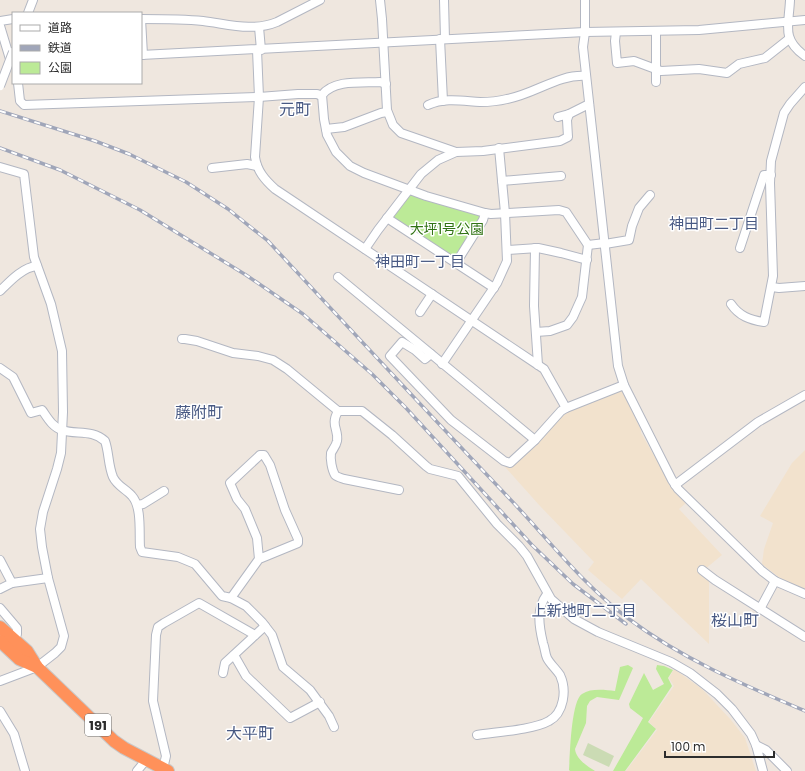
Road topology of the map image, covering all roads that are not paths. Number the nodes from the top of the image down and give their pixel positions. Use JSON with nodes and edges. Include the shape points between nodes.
{"nodes":[{"id":1,"x":33,"y":0,"type":"edge"},
{"id":2,"x":320,"y":0,"type":"edge"},
{"id":3,"x":380,"y":0,"type":"edge"},
{"id":4,"x":444,"y":0,"type":"edge"},
{"id":5,"x":585,"y":0,"type":"edge"},
{"id":6,"x":790,"y":0,"type":"edge"},
{"id":7,"x":28,"y":12,"type":"edge"},
{"id":8,"x":142,"y":19,"type":"edge"},
{"id":9,"x":12,"y":20,"type":"edge"},
{"id":10,"x":805,"y":20,"type":"edge"},
{"id":11,"x":0,"y":21,"type":"edge"},
{"id":12,"x":789,"y":23,"type":"junction"},
{"id":13,"x":0,"y":26,"type":"edge"},
{"id":14,"x":258,"y":27,"type":"junction"},
{"id":15,"x":585,"y":32,"type":"junction"},
{"id":16,"x":616,"y":32,"type":"junction"},
{"id":17,"x":656,"y":32,"type":"junction"},
{"id":18,"x":443,"y":39,"type":"junction"},
{"id":19,"x":789,"y":39,"type":"junction"},
{"id":20,"x":384,"y":42,"type":"junction"},
{"id":21,"x":259,"y":50,"type":"junction"},
{"id":22,"x":142,"y":55,"type":"edge"},
{"id":23,"x":0,"y":56,"type":"edge"},
{"id":24,"x":805,"y":56,"type":"edge"},
{"id":25,"x":12,"y":57,"type":"edge"},
{"id":26,"x":656,"y":68,"type":"junction"},
{"id":27,"x":586,"y":76,"type":"junction"},
{"id":28,"x":656,"y":82,"type":"dead end"},
{"id":29,"x":18,"y":84,"type":"edge"},
{"id":30,"x":386,"y":84,"type":"junction"},
{"id":31,"x":0,"y":86,"type":"edge"},
{"id":32,"x":805,"y":87,"type":"edge"},
{"id":33,"x":322,"y":96,"type":"junction"},
{"id":34,"x":259,"y":97,"type":"junction"},
{"id":35,"x":443,"y":101,"type":"junction"},
{"id":36,"x":589,"y":104,"type":"junction"},
{"id":37,"x":428,"y":105,"type":"dead end"},
{"id":38,"x":387,"y":112,"type":"junction"},
{"id":39,"x":569,"y":114,"type":"junction"},
{"id":40,"x":558,"y":117,"type":"dead end"},
{"id":41,"x":326,"y":128,"type":"junction"},
{"id":42,"x":499,"y":148,"type":"junction"},
{"id":43,"x":456,"y":152,"type":"junction"},
{"id":44,"x":257,"y":166,"type":"junction"},
{"id":45,"x":0,"y":167,"type":"edge"},
{"id":46,"x":212,"y":168,"type":"dead end"},
{"id":47,"x":770,"y":175,"type":"junction"},
{"id":48,"x":561,"y":176,"type":"dead end"},
{"id":49,"x":502,"y":181,"type":"junction"},
{"id":50,"x":410,"y":189,"type":"junction"},
{"id":51,"x":650,"y":195,"type":"dead end"},
{"id":52,"x":485,"y":213,"type":"junction"},
{"id":53,"x":505,"y":213,"type":"junction"},
{"id":54,"x":387,"y":218,"type":"junction"},
{"id":55,"x":605,"y":243,"type":"junction"},
{"id":56,"x":588,"y":245,"type":"junction"},
{"id":57,"x":535,"y":248,"type":"junction"},
{"id":58,"x":740,"y":248,"type":"dead end"},
{"id":59,"x":364,"y":249,"type":"junction"},
{"id":60,"x":507,"y":250,"type":"junction"},
{"id":61,"x":587,"y":260,"type":"junction"},
{"id":62,"x":456,"y":263,"type":"junction"},
{"id":63,"x":37,"y":266,"type":"junction"},
{"id":64,"x":338,"y":278,"type":"dead end"},
{"id":65,"x":805,"y":286,"type":"edge"},
{"id":66,"x":772,"y":287,"type":"junction"},
{"id":67,"x":494,"y":288,"type":"junction"},
{"id":68,"x":0,"y":291,"type":"edge"},
{"id":69,"x":432,"y":294,"type":"junction"},
{"id":70,"x":731,"y":304,"type":"dead end"},
{"id":71,"x":420,"y":312,"type":"dead end"},
{"id":72,"x":472,"y":320,"type":"junction"},
{"id":73,"x":536,"y":332,"type":"junction"},
{"id":74,"x":182,"y":339,"type":"dead end"},
{"id":75,"x":431,"y":354,"type":"junction"},
{"id":76,"x":442,"y":364,"type":"junction"},
{"id":77,"x":538,"y":365,"type":"junction"},
{"id":78,"x":0,"y":368,"type":"edge"},
{"id":79,"x":624,"y":385,"type":"junction"},
{"id":80,"x":805,"y":395,"type":"edge"},
{"id":81,"x":566,"y":408,"type":"junction"},
{"id":82,"x":338,"y":410,"type":"junction"},
{"id":83,"x":62,"y":430,"type":"junction"},
{"id":84,"x":535,"y":440,"type":"junction"},
{"id":85,"x":675,"y":485,"type":"junction"},
{"id":86,"x":399,"y":490,"type":"dead end"},
{"id":87,"x":164,"y":491,"type":"dead end"},
{"id":88,"x":138,"y":505,"type":"junction"},
{"id":89,"x":259,"y":559,"type":"junction"},
{"id":90,"x":0,"y":560,"type":"edge"},
{"id":91,"x":702,"y":570,"type":"dead end"},
{"id":92,"x":48,"y":578,"type":"junction"},
{"id":93,"x":775,"y":581,"type":"junction"},
{"id":94,"x":12,"y":583,"type":"junction"},
{"id":95,"x":0,"y":589,"type":"edge"},
{"id":96,"x":547,"y":594,"type":"junction"},
{"id":97,"x":805,"y":594,"type":"edge"},
{"id":98,"x":231,"y":598,"type":"junction"},
{"id":99,"x":0,"y":608,"type":"edge"},
{"id":100,"x":760,"y":609,"type":"junction"},
{"id":101,"x":265,"y":626,"type":"junction"},
{"id":102,"x":0,"y":627,"type":"edge"},
{"id":103,"x":17,"y":634,"type":"dead end"},
{"id":104,"x":255,"y":635,"type":"junction"},
{"id":105,"x":805,"y":637,"type":"edge"},
{"id":106,"x":0,"y":641,"type":"edge"},
{"id":107,"x":234,"y":654,"type":"junction"},
{"id":108,"x":37,"y":667,"type":"junction"},
{"id":109,"x":223,"y":673,"type":"dead end"},
{"id":110,"x":0,"y":681,"type":"edge"},
{"id":111,"x":320,"y":702,"type":"junction"},
{"id":112,"x":0,"y":711,"type":"edge"},
{"id":113,"x":334,"y":728,"type":"dead end"},
{"id":114,"x":477,"y":736,"type":"dead end"},
{"id":115,"x":756,"y":745,"type":"junction"},
{"id":116,"x":146,"y":760,"type":"junction"},
{"id":117,"x":166,"y":770,"type":"edge"},
{"id":118,"x":25,"y":771,"type":"edge"},
{"id":119,"x":137,"y":771,"type":"edge"},
{"id":120,"x":763,"y":771,"type":"edge"},
{"id":121,"x":787,"y":771,"type":"edge"}],
"edges":[{"from":1,"to":7,"type":"street"},
{"from":2,"to":14,"type":"street","via":[[277,22]]},
{"from":3,"to":20,"type":"street"},
{"from":4,"to":18,"type":"street"},
{"from":5,"to":15,"type":"street"},
{"from":6,"to":12,"type":"street"},
{"from":8,"to":14,"type":"street","via":[[203,21]]},
{"from":9,"to":11,"type":"street"},
{"from":10,"to":12,"type":"street"},
{"from":12,"to":17,"type":"street"},
{"from":12,"to":19,"type":"street"},
{"from":13,"to":25,"type":"street"},
{"from":14,"to":21,"type":"street"},
{"from":15,"to":16,"type":"street"},
{"from":15,"to":18,"type":"street"},
{"from":15,"to":27,"type":"street","via":[[583,47]]},
{"from":16,"to":17,"type":"street"},
{"from":16,"to":26,"type":"street","via":[[617,62],[634,61]]},
{"from":17,"to":26,"type":"street"},
{"from":18,"to":20,"type":"street"},
{"from":18,"to":35,"type":"street"},
{"from":19,"to":24,"type":"street"},
{"from":19,"to":26,"type":"street","via":[[765,58],[739,64],[727,73],[699,69],[661,71]]},
{"from":20,"to":21,"type":"street"},
{"from":20,"to":30,"type":"street"},
{"from":21,"to":22,"type":"street"},
{"from":21,"to":34,"type":"street"},
{"from":23,"to":25,"type":"street"},
{"from":25,"to":31,"type":"street","bridge":true},
{"from":26,"to":28,"type":"street"},
{"from":27,"to":35,"type":"street","via":[[569,77],[509,99],[481,102],[456,99]]},
{"from":27,"to":36,"type":"street"},
{"from":29,"to":34,"type":"street","via":[[20,101],[24,105]]},
{"from":30,"to":33,"type":"street","via":[[342,84],[326,91]]},
{"from":30,"to":38,"type":"street"},
{"from":32,"to":47,"type":"street","via":[[784,113],[771,161]]},
{"from":33,"to":34,"type":"street","via":[[298,94]]},
{"from":33,"to":41,"type":"street"},
{"from":34,"to":44,"type":"street","via":[[255,150]]},
{"from":35,"to":37,"type":"street"},
{"from":36,"to":39,"type":"street"},
{"from":36,"to":55,"type":"street"},
{"from":38,"to":41,"type":"street","via":[[344,127]]},
{"from":38,"to":43,"type":"street","via":[[393,125],[401,133]]},
{"from":39,"to":40,"type":"street"},
{"from":39,"to":42,"type":"street","via":[[568,137],[560,141]]},
{"from":41,"to":50,"type":"street","via":[[336,152],[350,166]]},
{"from":42,"to":43,"type":"street"},
{"from":42,"to":49,"type":"street"},
{"from":43,"to":50,"type":"street","via":[[427,168]]},
{"from":44,"to":46,"type":"street","via":[[247,164]]},
{"from":44,"to":59,"type":"street","via":[[263,178],[275,189]]},
{"from":45,"to":63,"type":"street","via":[[24,174]]},
{"from":47,"to":58,"type":"street","via":[[764,175]]},
{"from":47,"to":66,"type":"street"},
{"from":48,"to":49,"type":"street"},
{"from":49,"to":53,"type":"street"},
{"from":50,"to":52,"type":"street"},
{"from":50,"to":54,"type":"street"},
{"from":51,"to":55,"type":"street","via":[[639,208],[629,240]]},
{"from":52,"to":53,"type":"street"},
{"from":52,"to":62,"type":"street"},
{"from":53,"to":56,"type":"street","via":[[559,210],[566,212]]},
{"from":53,"to":60,"type":"street"},
{"from":54,"to":59,"type":"street"},
{"from":54,"to":62,"type":"street"},
{"from":55,"to":56,"type":"street"},
{"from":55,"to":79,"type":"street","via":[[618,366]]},
{"from":56,"to":61,"type":"street"},
{"from":57,"to":60,"type":"street"},
{"from":57,"to":61,"type":"street"},
{"from":57,"to":73,"type":"street"},
{"from":59,"to":69,"type":"street"},
{"from":60,"to":67,"type":"street","via":[[507,261]]},
{"from":61,"to":73,"type":"street","via":[[582,297],[569,323],[550,331]]},
{"from":62,"to":67,"type":"street"},
{"from":63,"to":68,"type":"street","via":[[26,268]]},
{"from":63,"to":83,"type":"street","via":[[51,304],[62,351]]},
{"from":64,"to":75,"type":"street"},
{"from":65,"to":66,"type":"street"},
{"from":66,"to":70,"type":"street","via":[[764,322],[736,312]]},
{"from":67,"to":72,"type":"street"},
{"from":69,"to":71,"type":"street"},
{"from":69,"to":72,"type":"street"},
{"from":72,"to":76,"type":"street"},
{"from":72,"to":77,"type":"street"},
{"from":73,"to":77,"type":"street"},
{"from":74,"to":82,"type":"street","via":[[197,341],[233,353],[273,360]]},
{"from":75,"to":76,"type":"street"},
{"from":75,"to":84,"type":"street","via":[[425,359],[402,342],[390,356],[451,420],[504,461],[510,463]]},
{"from":76,"to":84,"type":"street"},
{"from":77,"to":81,"type":"street","via":[[547,373]]},
{"from":78,"to":83,"type":"street","via":[[13,377],[31,413],[42,410],[52,423]]},
{"from":79,"to":81,"type":"street"},
{"from":79,"to":85,"type":"street"},
{"from":80,"to":85,"type":"street","via":[[758,422]]},
{"from":81,"to":84,"type":"street"},
{"from":82,"to":86,"type":"street","via":[[333,423],[337,442],[331,453],[337,477]]},
{"from":82,"to":96,"type":"street","via":[[362,411],[430,469],[458,476],[527,556]]},
{"from":83,"to":88,"type":"street","via":[[84,432],[105,440],[114,479]]},
{"from":83,"to":92,"type":"street","via":[[58,469],[43,512],[40,529]]},
{"from":85,"to":93,"type":"street","via":[[725,536]]},
{"from":87,"to":88,"type":"street"},
{"from":88,"to":98,"type":"street","via":[[142,552],[178,557],[195,564],[222,596]]},
{"from":89,"to":89,"type":"street","via":[[298,543],[264,455],[260,455],[230,483],[245,509],[257,538]]},
{"from":89,"to":98,"type":"street"},
{"from":90,"to":94,"type":"street"},
{"from":91,"to":100,"type":"street"},
{"from":92,"to":94,"type":"street"},
{"from":92,"to":108,"type":"street","via":[[64,636],[61,647]]},
{"from":93,"to":97,"type":"street"},
{"from":93,"to":100,"type":"street"},
{"from":94,"to":95,"type":"street"},
{"from":96,"to":114,"type":"street","via":[[542,600],[539,622],[547,658],[562,680],[564,693],[560,710],[548,722]]},
{"from":96,"to":115,"type":"street","via":[[574,619],[598,632],[672,662],[696,677],[732,709]]},
{"from":98,"to":101,"type":"street","via":[[246,606]]},
{"from":99,"to":103,"type":"street","via":[[17,628]]},
{"from":100,"to":105,"type":"street"},
{"from":101,"to":104,"type":"street"},
{"from":101,"to":111,"type":"street","via":[[272,635],[283,667]]},
{"from":102,"to":108,"type":"highway","number":"191","via":[[27,651]]},
{"from":104,"to":107,"type":"street"},
{"from":104,"to":117,"type":"street","via":[[199,603],[158,627],[153,701],[166,756]]},
{"from":106,"to":108,"type":"highway","number":"191","via":[[19,659]]},
{"from":107,"to":109,"type":"street","via":[[225,663]]},
{"from":107,"to":111,"type":"street","via":[[246,676],[290,718]]},
{"from":108,"to":110,"type":"street"},
{"from":108,"to":116,"type":"highway","number":"191","via":[[114,741]]},
{"from":111,"to":113,"type":"street"},
{"from":112,"to":118,"type":"street","via":[[14,734]]},
{"from":115,"to":120,"type":"street"},
{"from":115,"to":121,"type":"street","via":[[766,750]]},
{"from":116,"to":117,"type":"highway","number":"191"},
{"from":116,"to":119,"type":"street"}]}
